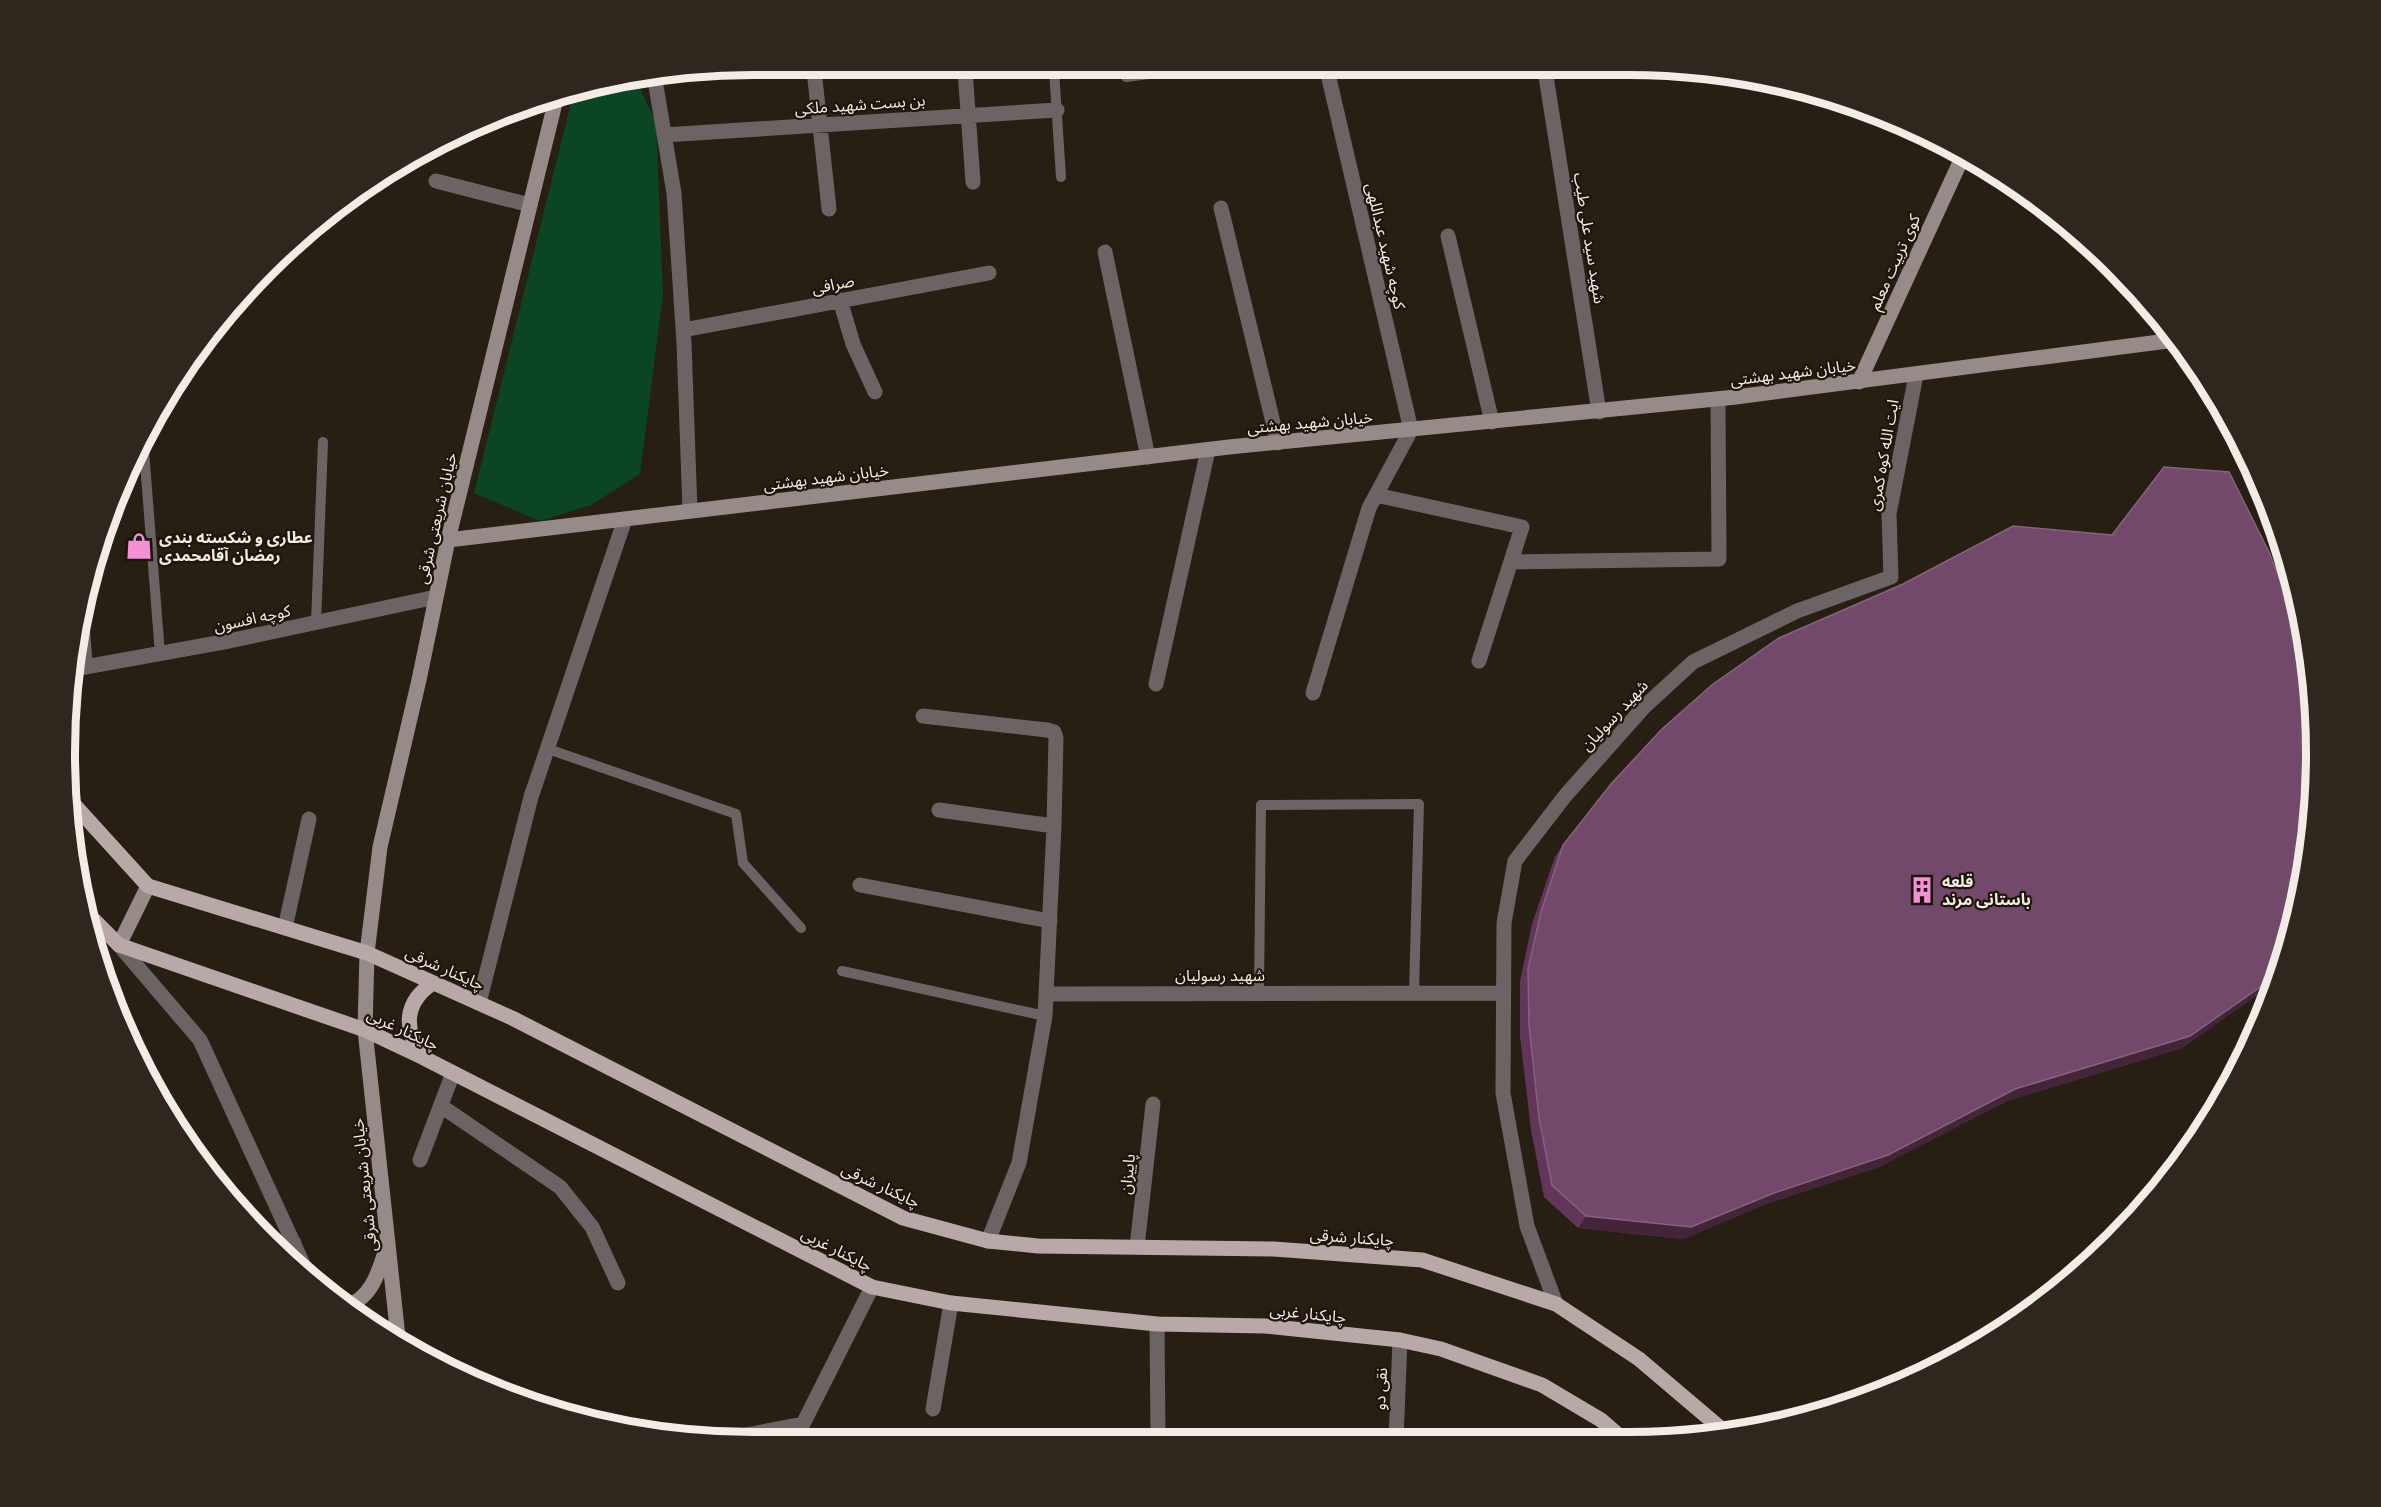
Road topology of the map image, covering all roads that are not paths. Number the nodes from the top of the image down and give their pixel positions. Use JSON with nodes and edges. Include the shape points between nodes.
{"nodes":[{"id":1,"x":815,"y":75,"type":"edge"},
{"id":2,"x":965,"y":75,"type":"edge"},
{"id":3,"x":1054,"y":75,"type":"edge"},
{"id":4,"x":1141,"y":75,"type":"edge"},
{"id":5,"x":1328,"y":75,"type":"edge"},
{"id":6,"x":1546,"y":75,"type":"edge"},
{"id":7,"x":1126,"y":77,"type":"dead end"},
{"id":8,"x":655,"y":83,"type":"edge"},
{"id":9,"x":555,"y":105,"type":"edge"},
{"id":10,"x":1057,"y":110,"type":"junction"},
{"id":11,"x":968,"y":115,"type":"junction"},
{"id":12,"x":820,"y":125,"type":"junction"},
{"id":13,"x":664,"y":135,"type":"junction"},
{"id":14,"x":1960,"y":162,"type":"edge"},
{"id":15,"x":1060,"y":177,"type":"dead end"},
{"id":16,"x":436,"y":180,"type":"dead end"},
{"id":17,"x":974,"y":182,"type":"dead end"},
{"id":18,"x":530,"y":205,"type":"junction"},
{"id":19,"x":1221,"y":208,"type":"dead end"},
{"id":20,"x":829,"y":209,"type":"dead end"},
{"id":21,"x":1448,"y":236,"type":"dead end"},
{"id":22,"x":1105,"y":252,"type":"dead end"},
{"id":23,"x":989,"y":273,"type":"dead end"},
{"id":24,"x":840,"y":300,"type":"junction"},
{"id":25,"x":683,"y":330,"type":"junction"},
{"id":26,"x":2167,"y":341,"type":"edge"},
{"id":27,"x":1916,"y":375,"type":"junction"},
{"id":28,"x":1860,"y":382,"type":"junction"},
{"id":29,"x":875,"y":392,"type":"dead end"},
{"id":30,"x":1718,"y":399,"type":"junction"},
{"id":31,"x":1599,"y":412,"type":"junction"},
{"id":32,"x":1492,"y":422,"type":"junction"},
{"id":33,"x":1411,"y":430,"type":"junction"},
{"id":34,"x":323,"y":442,"type":"dead end"},
{"id":35,"x":1278,"y":443,"type":"junction"},
{"id":36,"x":1208,"y":450,"type":"junction"},
{"id":37,"x":144,"y":455,"type":"edge"},
{"id":38,"x":1148,"y":457,"type":"junction"},
{"id":39,"x":1376,"y":495,"type":"junction"},
{"id":40,"x":690,"y":511,"type":"junction"},
{"id":41,"x":625,"y":519,"type":"junction"},
{"id":42,"x":448,"y":540,"type":"junction"},
{"id":43,"x":1512,"y":562,"type":"junction"},
{"id":44,"x":1891,"y":577,"type":"joint"},
{"id":45,"x":436,"y":597,"type":"junction"},
{"id":46,"x":316,"y":623,"type":"junction"},
{"id":47,"x":160,"y":654,"type":"junction"},
{"id":48,"x":1479,"y":661,"type":"dead end"},
{"id":49,"x":81,"y":668,"type":"edge"},
{"id":50,"x":1156,"y":684,"type":"dead end"},
{"id":51,"x":1313,"y":693,"type":"dead end"},
{"id":52,"x":923,"y":716,"type":"dead end"},
{"id":53,"x":548,"y":748,"type":"junction"},
{"id":54,"x":77,"y":807,"type":"edge"},
{"id":55,"x":939,"y":810,"type":"dead end"},
{"id":56,"x":309,"y":819,"type":"dead end"},
{"id":57,"x":1054,"y":826,"type":"junction"},
{"id":58,"x":860,"y":885,"type":"dead end"},
{"id":59,"x":148,"y":886,"type":"junction"},
{"id":60,"x":1050,"y":921,"type":"junction"},
{"id":61,"x":96,"y":922,"type":"edge"},
{"id":62,"x":285,"y":928,"type":"junction"},
{"id":63,"x":801,"y":928,"type":"dead end"},
{"id":64,"x":119,"y":945,"type":"junction"},
{"id":65,"x":367,"y":953,"type":"junction"},
{"id":66,"x":842,"y":971,"type":"dead end"},
{"id":67,"x":433,"y":982,"type":"junction"},
{"id":68,"x":1258,"y":993,"type":"junction"},
{"id":69,"x":1414,"y":993,"type":"junction"},
{"id":70,"x":1503,"y":993,"type":"junction"},
{"id":71,"x":1046,"y":994,"type":"junction"},
{"id":72,"x":479,"y":1003,"type":"junction"},
{"id":73,"x":1045,"y":1016,"type":"junction"},
{"id":74,"x":365,"y":1030,"type":"junction"},
{"id":75,"x":422,"y":1057,"type":"junction"},
{"id":76,"x":453,"y":1073,"type":"junction"},
{"id":77,"x":1153,"y":1104,"type":"dead end"},
{"id":78,"x":441,"y":1106,"type":"junction"},
{"id":79,"x":420,"y":1160,"type":"dead end"},
{"id":80,"x":988,"y":1241,"type":"junction"},
{"id":81,"x":294,"y":1243,"type":"junction"},
{"id":82,"x":388,"y":1244,"type":"junction"},
{"id":83,"x":286,"y":1245,"type":"edge"},
{"id":84,"x":1137,"y":1247,"type":"junction"},
{"id":85,"x":301,"y":1259,"type":"edge"},
{"id":86,"x":618,"y":1283,"type":"dead end"},
{"id":87,"x":873,"y":1287,"type":"junction"},
{"id":88,"x":356,"y":1303,"type":"edge"},
{"id":89,"x":951,"y":1303,"type":"junction"},
{"id":90,"x":1556,"y":1304,"type":"junction"},
{"id":91,"x":1157,"y":1324,"type":"junction"},
{"id":92,"x":397,"y":1331,"type":"edge"},
{"id":93,"x":1400,"y":1340,"type":"junction"},
{"id":94,"x":933,"y":1409,"type":"dead end"},
{"id":95,"x":1718,"y":1426,"type":"edge"},
{"id":96,"x":762,"y":1432,"type":"edge"},
{"id":97,"x":1158,"y":1432,"type":"edge"},
{"id":98,"x":1396,"y":1432,"type":"edge"},
{"id":99,"x":1615,"y":1432,"type":"edge"}],
"edges":[{"from":1,"to":12,"type":"street"},
{"from":2,"to":11,"type":"street"},
{"from":3,"to":10,"type":"lane"},
{"from":4,"to":7,"type":"lane"},
{"from":5,"to":33,"type":"street","name":"کوچه شهید عبداللهی"},
{"from":6,"to":31,"type":"street","name":"شهید سید علی طیب"},
{"from":8,"to":13,"type":"street"},
{"from":9,"to":18,"type":"street","name":"خیابان شریعتی شرقی"},
{"from":10,"to":11,"type":"street","name":"بن بست شهید ملکی"},
{"from":10,"to":15,"type":"lane"},
{"from":11,"to":12,"type":"street","name":"بن بست شهید ملکی"},
{"from":11,"to":17,"type":"street"},
{"from":12,"to":13,"type":"street","name":"بن بست شهید ملکی"},
{"from":12,"to":20,"type":"street"},
{"from":13,"to":25,"type":"street","via":[[674,193]]},
{"from":14,"to":28,"type":"street","name":"کوی تربیت معلم"},
{"from":16,"to":18,"type":"street"},
{"from":18,"to":42,"type":"street","name":"خیابان شریعتی شرقی"},
{"from":19,"to":35,"type":"street"},
{"from":21,"to":32,"type":"street"},
{"from":22,"to":38,"type":"street"},
{"from":23,"to":24,"type":"street","name":"صرافی"},
{"from":24,"to":25,"type":"street","name":"صرافی"},
{"from":24,"to":29,"type":"street","via":[[853,344]]},
{"from":25,"to":40,"type":"street"},
{"from":26,"to":27,"type":"street","name":"خیابان شهید بهشتی"},
{"from":27,"to":28,"type":"street","name":"خیابان شهید بهشتی"},
{"from":27,"to":44,"type":"street","name":"ایت الله کوه کمری","via":[[1889,514]]},
{"from":28,"to":30,"type":"street","name":"خیابان شهید بهشتی"},
{"from":30,"to":31,"type":"street","name":"خیابان شهید بهشتی"},
{"from":30,"to":43,"type":"street","via":[[1719,559]]},
{"from":31,"to":32,"type":"street","name":"خیابان شهید بهشتی"},
{"from":32,"to":33,"type":"street","name":"خیابان شهید بهشتی"},
{"from":33,"to":35,"type":"street","name":"خیابان شهید بهشتی"},
{"from":33,"to":39,"type":"street"},
{"from":34,"to":46,"type":"lane"},
{"from":35,"to":36,"type":"street","name":"خیابان شهید بهشتی"},
{"from":36,"to":38,"type":"street","name":"خیابان شهید بهشتی"},
{"from":36,"to":50,"type":"street"},
{"from":37,"to":47,"type":"lane"},
{"from":38,"to":40,"type":"street","name":"خیابان شهید بهشتی"},
{"from":39,"to":43,"type":"street","via":[[1522,527]]},
{"from":39,"to":51,"type":"street"},
{"from":40,"to":41,"type":"street","name":"خیابان شهید بهشتی"},
{"from":41,"to":42,"type":"street","name":"خیابان شهید بهشتی"},
{"from":41,"to":53,"type":"street"},
{"from":42,"to":45,"type":"street","name":"خیابان شریعتی شرقی"},
{"from":43,"to":48,"type":"street"},
{"from":44,"to":70,"type":"street","name":"شهید رسولیان","via":[[1797,611],[1693,662],[1644,707],[1564,796],[1515,861],[1504,923]]},
{"from":45,"to":46,"type":"street","name":"كوچه افسون"},
{"from":45,"to":65,"type":"street","name":"خیابان شریعتی شرقی","via":[[380,847]]},
{"from":46,"to":47,"type":"street","name":"كوچه افسون"},
{"from":47,"to":49,"type":"street","name":"كوچه افسون"},
{"from":52,"to":57,"type":"street","via":[[1054,732]]},
{"from":53,"to":63,"type":"lane","via":[[736,814],[743,863]]},
{"from":53,"to":72,"type":"street","via":[[531,797]]},
{"from":54,"to":59,"type":"main road"},
{"from":55,"to":57,"type":"street"},
{"from":56,"to":62,"type":"street"},
{"from":57,"to":60,"type":"street"},
{"from":58,"to":60,"type":"street"},
{"from":59,"to":62,"type":"main road","name":"چایکنار شرقی"},
{"from":59,"to":64,"type":"street"},
{"from":60,"to":71,"type":"street"},
{"from":61,"to":64,"type":"main road","name":"چایکنار غربی"},
{"from":62,"to":65,"type":"main road","name":"چایکنار شرقی"},
{"from":64,"to":74,"type":"main road","name":"چایکنار غربی"},
{"from":64,"to":81,"type":"street","via":[[200,1040]]},
{"from":65,"to":67,"type":"main road","name":"چایکنار شرقی"},
{"from":65,"to":74,"type":"street","name":"خیابان شریعتی شرقی"},
{"from":66,"to":73,"type":"lane"},
{"from":67,"to":72,"type":"main road","name":"چایکنار شرقی"},
{"from":67,"to":75,"type":"main road","via":[[420,992],[408,1022]]},
{"from":68,"to":69,"type":"street","name":"شهید رسولیان"},
{"from":68,"to":69,"type":"lane","via":[[1261,805],[1419,804]]},
{"from":68,"to":71,"type":"street","name":"شهید رسولیان"},
{"from":69,"to":70,"type":"street","name":"شهید رسولیان"},
{"from":70,"to":90,"type":"street","name":"شهید رسولیان","via":[[1503,1093],[1527,1226]]},
{"from":71,"to":73,"type":"street"},
{"from":72,"to":80,"type":"main road","name":"چایکنار شرقی","via":[[903,1218]]},
{"from":73,"to":80,"type":"street","via":[[1019,1163]]},
{"from":74,"to":75,"type":"main road","name":"چایکنار غربی"},
{"from":74,"to":82,"type":"street","name":"خیابان شریعتی شرقی"},
{"from":75,"to":76,"type":"main road","name":"چایکنار غربی"},
{"from":76,"to":78,"type":"street"},
{"from":76,"to":87,"type":"main road","name":"چایکنار غربی"},
{"from":77,"to":84,"type":"street","name":"پاییزان"},
{"from":78,"to":79,"type":"street"},
{"from":78,"to":86,"type":"street","via":[[560,1187],[592,1227]]},
{"from":80,"to":84,"type":"main road","name":"چایکنار شرقی"},
{"from":81,"to":83,"type":"street"},
{"from":81,"to":85,"type":"street"},
{"from":82,"to":88,"type":"street","via":[[378,1275]]},
{"from":82,"to":92,"type":"street","name":"خیابان شریعتی شرقی"},
{"from":84,"to":90,"type":"main road","name":"چایکنار شرقی","via":[[1274,1249],[1422,1260]]},
{"from":87,"to":89,"type":"main road","name":"چایکنار غربی"},
{"from":87,"to":96,"type":"street","via":[[803,1424]]},
{"from":89,"to":91,"type":"main road","name":"چایکنار غربی"},
{"from":89,"to":94,"type":"street"},
{"from":90,"to":95,"type":"main road","name":"چایکنار شرقی","via":[[1639,1359]]},
{"from":91,"to":93,"type":"main road","name":"چایکنار غربی","via":[[1265,1326]]},
{"from":91,"to":97,"type":"street"},
{"from":93,"to":98,"type":"street","name":"نقی دو"},
{"from":93,"to":99,"type":"main road","name":"چایکنار غربی","via":[[1441,1349],[1542,1385]]}]}
